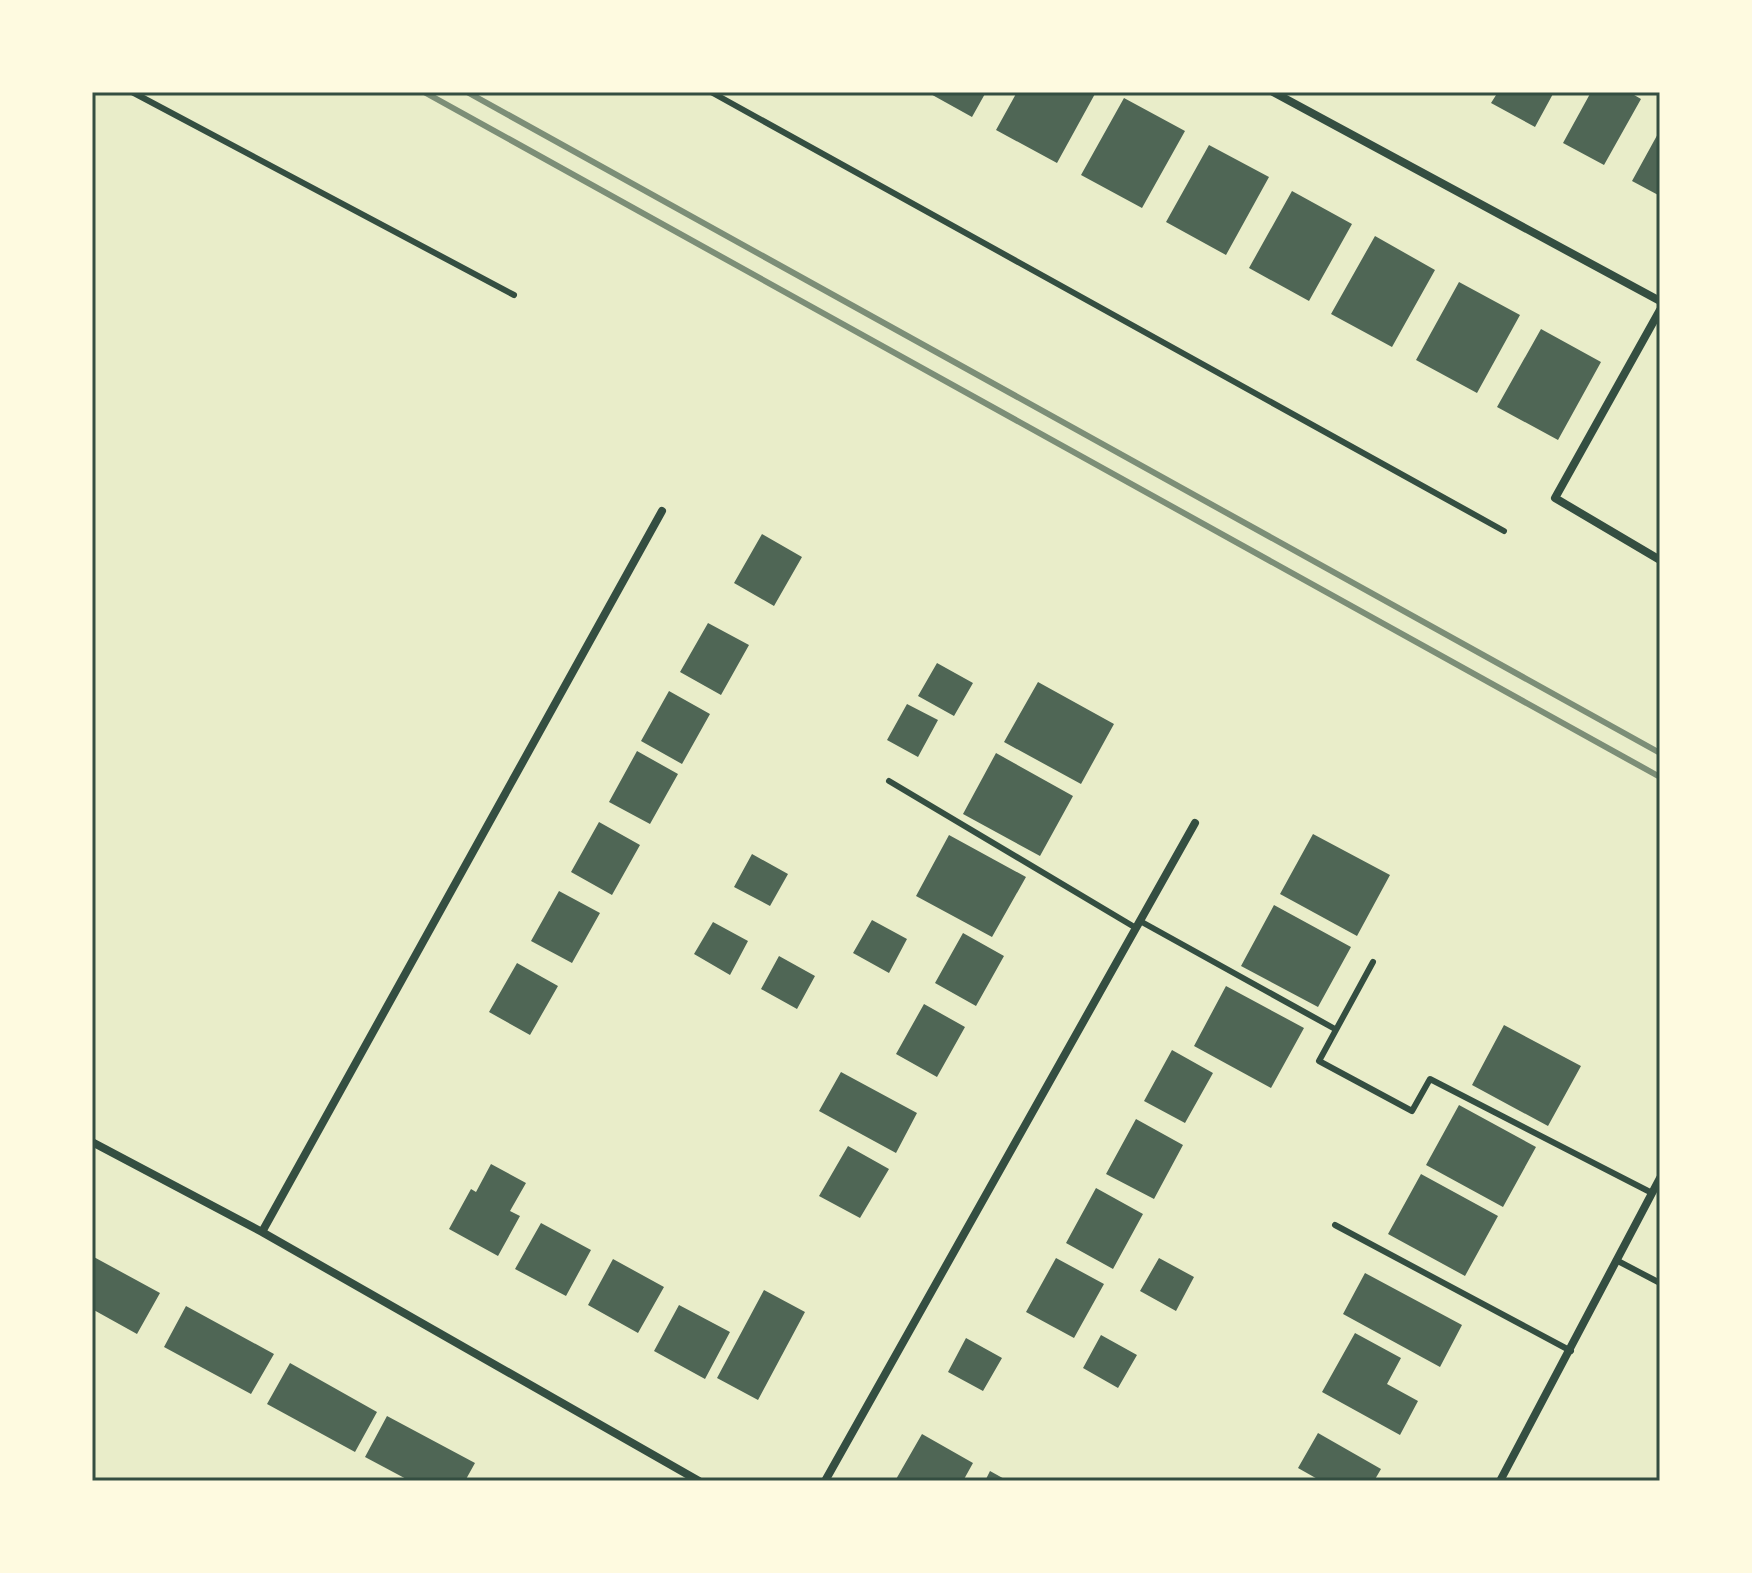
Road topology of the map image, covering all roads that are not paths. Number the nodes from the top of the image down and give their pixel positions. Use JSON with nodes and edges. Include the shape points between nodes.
{"nodes":[{"id":1,"x":132,"y":92,"type":"edge"},
{"id":2,"x":711,"y":92,"type":"edge"},
{"id":3,"x":1273,"y":92,"type":"edge"},
{"id":4,"x":514,"y":295,"type":"dead end"},
{"id":5,"x":1660,"y":301,"type":"edge"},
{"id":6,"x":1660,"y":310,"type":"edge"},
{"id":7,"x":662,"y":511,"type":"dead end"},
{"id":8,"x":1504,"y":531,"type":"dead end"},
{"id":9,"x":1660,"y":560,"type":"edge"},
{"id":10,"x":889,"y":781,"type":"dead end"},
{"id":11,"x":1195,"y":823,"type":"dead end"},
{"id":12,"x":1138,"y":924,"type":"junction"},
{"id":13,"x":1373,"y":962,"type":"dead end"},
{"id":14,"x":1335,"y":1029,"type":"junction"},
{"id":15,"x":92,"y":1142,"type":"edge"},
{"id":16,"x":1660,"y":1178,"type":"edge"},
{"id":17,"x":1652,"y":1193,"type":"junction"},
{"id":18,"x":1335,"y":1225,"type":"dead end"},
{"id":19,"x":262,"y":1232,"type":"junction"},
{"id":20,"x":1616,"y":1260,"type":"junction"},
{"id":21,"x":1660,"y":1283,"type":"edge"},
{"id":22,"x":1571,"y":1351,"type":"junction"},
{"id":23,"x":699,"y":1481,"type":"edge"},
{"id":24,"x":825,"y":1481,"type":"edge"},
{"id":25,"x":1500,"y":1481,"type":"edge"}],
"edges":[{"from":1,"to":4,"type":"lane"},
{"from":2,"to":8,"type":"lane"},
{"from":3,"to":5,"type":"street"},
{"from":6,"to":9,"type":"street","via":[[1555,498]]},
{"from":7,"to":19,"type":"street"},
{"from":10,"to":12,"type":"lane"},
{"from":11,"to":12,"type":"street"},
{"from":12,"to":14,"type":"lane"},
{"from":12,"to":24,"type":"street"},
{"from":13,"to":14,"type":"lane"},
{"from":14,"to":17,"type":"lane","via":[[1319,1061],[1412,1111],[1430,1079]]},
{"from":15,"to":19,"type":"street"},
{"from":16,"to":17,"type":"street"},
{"from":17,"to":20,"type":"street"},
{"from":18,"to":22,"type":"lane"},
{"from":19,"to":23,"type":"street"},
{"from":20,"to":21,"type":"lane"},
{"from":20,"to":22,"type":"street"},
{"from":22,"to":25,"type":"street"}]}
